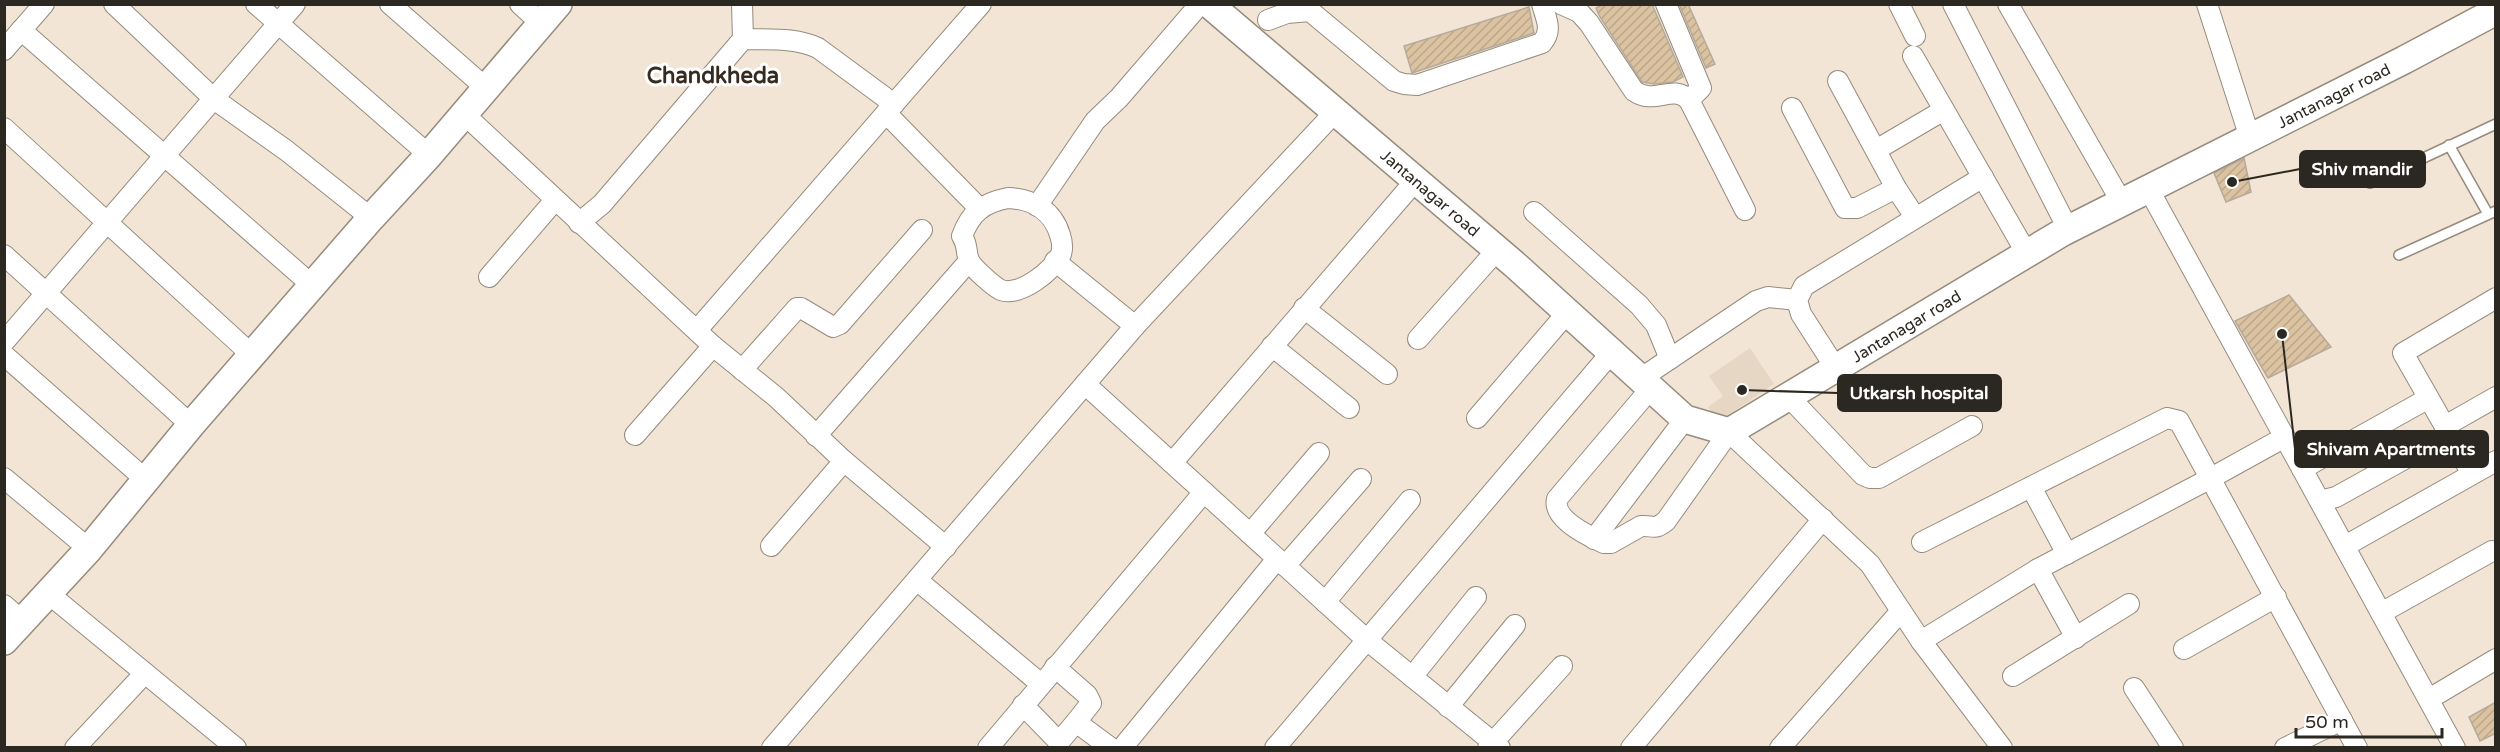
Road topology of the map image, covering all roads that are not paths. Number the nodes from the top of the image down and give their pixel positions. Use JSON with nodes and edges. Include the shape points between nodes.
{"nodes":[{"id":1,"x":44,"y":4,"type":"edge"},
{"id":2,"x":114,"y":4,"type":"edge"},
{"id":3,"x":256,"y":4,"type":"edge"},
{"id":4,"x":295,"y":4,"type":"edge"},
{"id":5,"x":390,"y":4,"type":"edge"},
{"id":6,"x":520,"y":4,"type":"edge"},
{"id":7,"x":742,"y":4,"type":"edge"},
{"id":8,"x":981,"y":4,"type":"edge"},
{"id":9,"x":1200,"y":4,"type":"edge"},
{"id":10,"x":1209,"y":4,"type":"edge"},
{"id":11,"x":1542,"y":4,"type":"edge"},
{"id":12,"x":1561,"y":4,"type":"edge"},
{"id":13,"x":1666,"y":4,"type":"edge"},
{"id":14,"x":1899,"y":4,"type":"edge"},
{"id":15,"x":1953,"y":4,"type":"edge"},
{"id":16,"x":2008,"y":4,"type":"edge"},
{"id":17,"x":2207,"y":4,"type":"edge"},
{"id":18,"x":550,"y":14,"type":"edge"},
{"id":19,"x":2494,"y":15,"type":"edge"},
{"id":20,"x":1268,"y":20,"type":"dead end"},
{"id":21,"x":278,"y":25,"type":"junction"},
{"id":22,"x":21,"y":30,"type":"junction"},
{"id":23,"x":743,"y":39,"type":"junction"},
{"id":24,"x":5,"y":49,"type":"edge"},
{"id":25,"x":1838,"y":81,"type":"dead end"},
{"id":26,"x":487,"y":89,"type":"junction"},
{"id":27,"x":214,"y":99,"type":"junction"},
{"id":28,"x":1689,"y":100,"type":"junction"},
{"id":29,"x":890,"y":108,"type":"junction"},
{"id":30,"x":1792,"y":108,"type":"dead end"},
{"id":31,"x":1944,"y":110,"type":"junction"},
{"id":32,"x":1336,"y":111,"type":"junction"},
{"id":33,"x":465,"y":115,"type":"junction"},
{"id":34,"x":2496,"y":124,"type":"edge"},
{"id":35,"x":4,"y":128,"type":"edge"},
{"id":36,"x":2250,"y":138,"type":"junction"},
{"id":37,"x":2449,"y":145,"type":"junction"},
{"id":38,"x":1876,"y":150,"type":"junction"},
{"id":39,"x":429,"y":155,"type":"junction"},
{"id":40,"x":164,"y":157,"type":"junction"},
{"id":41,"x":1983,"y":177,"type":"junction"},
{"id":42,"x":1416,"y":180,"type":"junction"},
{"id":43,"x":2370,"y":183,"type":"dead end"},
{"id":44,"x":1896,"y":188,"type":"junction"},
{"id":45,"x":2148,"y":188,"type":"junction"},
{"id":46,"x":555,"y":200,"type":"junction"},
{"id":47,"x":2121,"y":201,"type":"junction"},
{"id":48,"x":1037,"y":206,"type":"junction"},
{"id":49,"x":979,"y":208,"type":"junction"},
{"id":50,"x":1745,"y":210,"type":"dead end"},
{"id":51,"x":1534,"y":212,"type":"dead end"},
{"id":52,"x":2492,"y":212,"type":"edge"},
{"id":53,"x":1915,"y":217,"type":"junction"},
{"id":54,"x":371,"y":218,"type":"junction"},
{"id":55,"x":108,"y":223,"type":"junction"},
{"id":56,"x":579,"y":223,"type":"junction"},
{"id":57,"x":2068,"y":229,"type":"junction"},
{"id":58,"x":922,"y":230,"type":"dead end"},
{"id":59,"x":1497,"y":250,"type":"junction"},
{"id":60,"x":2028,"y":254,"type":"junction"},
{"id":61,"x":4,"y":255,"type":"edge"},
{"id":62,"x":2399,"y":255,"type":"dead end"},
{"id":63,"x":969,"y":261,"type":"junction"},
{"id":64,"x":1055,"y":261,"type":"junction"},
{"id":65,"x":489,"y":277,"type":"dead end"},
{"id":66,"x":313,"y":286,"type":"junction"},
{"id":67,"x":47,"y":293,"type":"junction"},
{"id":68,"x":2496,"y":298,"type":"edge"},
{"id":69,"x":1797,"y":300,"type":"junction"},
{"id":70,"x":1304,"y":308,"type":"junction"},
{"id":71,"x":1567,"y":313,"type":"junction"},
{"id":72,"x":1135,"y":326,"type":"junction"},
{"id":73,"x":697,"y":330,"type":"junction"},
{"id":74,"x":1418,"y":339,"type":"dead end"},
{"id":75,"x":4,"y":342,"type":"edge"},
{"id":76,"x":713,"y":346,"type":"junction"},
{"id":77,"x":1272,"y":346,"type":"junction"},
{"id":78,"x":1611,"y":353,"type":"junction"},
{"id":79,"x":4,"y":355,"type":"edge"},
{"id":80,"x":252,"y":355,"type":"junction"},
{"id":81,"x":1670,"y":359,"type":"junction"},
{"id":82,"x":1835,"y":367,"type":"junction"},
{"id":83,"x":742,"y":370,"type":"junction"},
{"id":84,"x":1387,"y":374,"type":"dead end"},
{"id":85,"x":1645,"y":383,"type":"junction"},
{"id":86,"x":1085,"y":384,"type":"junction"},
{"id":87,"x":1789,"y":397,"type":"junction"},
{"id":88,"x":2496,"y":397,"type":"edge"},
{"id":89,"x":2420,"y":403,"type":"dead end"},
{"id":90,"x":1349,"y":408,"type":"dead end"},
{"id":91,"x":1477,"y":418,"type":"dead end"},
{"id":92,"x":1685,"y":419,"type":"junction"},
{"id":93,"x":191,"y":425,"type":"junction"},
{"id":94,"x":1972,"y":426,"type":"dead end"},
{"id":95,"x":1729,"y":432,"type":"junction"},
{"id":96,"x":2441,"y":433,"type":"junction"},
{"id":97,"x":635,"y":435,"type":"dead end"},
{"id":98,"x":816,"y":436,"type":"junction"},
{"id":99,"x":2285,"y":436,"type":"junction"},
{"id":100,"x":1319,"y":453,"type":"dead end"},
{"id":101,"x":844,"y":461,"type":"junction"},
{"id":102,"x":2496,"y":461,"type":"edge"},
{"id":103,"x":1172,"y":463,"type":"junction"},
{"id":104,"x":2302,"y":469,"type":"junction"},
{"id":105,"x":2472,"y":474,"type":"junction"},
{"id":106,"x":4,"y":478,"type":"edge"},
{"id":107,"x":2211,"y":478,"type":"junction"},
{"id":108,"x":1361,"y":479,"type":"dead end"},
{"id":109,"x":146,"y":480,"type":"junction"},
{"id":110,"x":2031,"y":487,"type":"junction"},
{"id":111,"x":1204,"y":492,"type":"junction"},
{"id":112,"x":1410,"y":500,"type":"dead end"},
{"id":113,"x":2320,"y":501,"type":"junction"},
{"id":114,"x":1823,"y":519,"type":"junction"},
{"id":115,"x":1250,"y":534,"type":"junction"},
{"id":116,"x":1594,"y":538,"type":"junction"},
{"id":117,"x":1923,"y":542,"type":"dead end"},
{"id":118,"x":771,"y":546,"type":"dead end"},
{"id":119,"x":2345,"y":546,"type":"junction"},
{"id":120,"x":946,"y":547,"type":"junction"},
{"id":121,"x":89,"y":549,"type":"junction"},
{"id":122,"x":2492,"y":551,"type":"dead end"},
{"id":123,"x":2067,"y":554,"type":"junction"},
{"id":124,"x":1281,"y":562,"type":"junction"},
{"id":125,"x":2038,"y":569,"type":"junction"},
{"id":126,"x":917,"y":580,"type":"junction"},
{"id":127,"x":49,"y":594,"type":"junction"},
{"id":128,"x":1476,"y":597,"type":"dead end"},
{"id":129,"x":2276,"y":597,"type":"junction"},
{"id":130,"x":1325,"y":602,"type":"junction"},
{"id":131,"x":2130,"y":604,"type":"dead end"},
{"id":132,"x":1901,"y":611,"type":"junction"},
{"id":133,"x":13,"y":613,"type":"edge"},
{"id":134,"x":2381,"y":613,"type":"junction"},
{"id":135,"x":1515,"y":625,"type":"dead end"},
{"id":136,"x":2076,"y":638,"type":"junction"},
{"id":137,"x":1368,"y":641,"type":"junction"},
{"id":138,"x":1921,"y":641,"type":"junction"},
{"id":139,"x":4,"y":642,"type":"edge"},
{"id":140,"x":2184,"y":648,"type":"dead end"},
{"id":141,"x":2496,"y":659,"type":"edge"},
{"id":142,"x":1562,"y":666,"type":"dead end"},
{"id":143,"x":1055,"y":667,"type":"junction"},
{"id":144,"x":145,"y":673,"type":"junction"},
{"id":145,"x":2013,"y":676,"type":"dead end"},
{"id":146,"x":1412,"y":677,"type":"junction"},
{"id":147,"x":1041,"y":684,"type":"junction"},
{"id":148,"x":2133,"y":688,"type":"dead end"},
{"id":149,"x":2429,"y":699,"type":"junction"},
{"id":150,"x":1023,"y":705,"type":"junction"},
{"id":151,"x":1448,"y":707,"type":"junction"},
{"id":152,"x":2342,"y":720,"type":"junction"},
{"id":153,"x":1076,"y":722,"type":"junction"},
{"id":154,"x":227,"y":745,"type":"edge"},
{"id":155,"x":1056,"y":745,"type":"edge"},
{"id":156,"x":1493,"y":746,"type":"edge"},
{"id":157,"x":75,"y":747,"type":"edge"},
{"id":158,"x":772,"y":747,"type":"edge"},
{"id":159,"x":988,"y":747,"type":"edge"},
{"id":160,"x":1111,"y":747,"type":"edge"},
{"id":161,"x":1122,"y":747,"type":"edge"},
{"id":162,"x":1275,"y":747,"type":"edge"},
{"id":163,"x":1630,"y":747,"type":"edge"},
{"id":164,"x":1780,"y":747,"type":"edge"},
{"id":165,"x":2002,"y":747,"type":"edge"},
{"id":166,"x":2173,"y":747,"type":"edge"},
{"id":167,"x":2285,"y":747,"type":"edge"},
{"id":168,"x":2357,"y":747,"type":"edge"},
{"id":169,"x":2455,"y":747,"type":"edge"}],
"edges":[{"from":1,"to":22,"type":"street"},
{"from":2,"to":27,"type":"street"},
{"from":3,"to":21,"type":"street"},
{"from":4,"to":21,"type":"street"},
{"from":5,"to":26,"type":"street"},
{"from":6,"to":18,"type":"street"},
{"from":7,"to":23,"type":"street"},
{"from":8,"to":29,"type":"street"},
{"from":9,"to":48,"type":"street","via":[[1095,121]]},
{"from":10,"to":32,"type":"street","name":"Jantanagar road"},
{"from":11,"to":20,"type":"street","via":[[1549,29],[1542,43],[1417,85],[1394,81],[1310,11]]},
{"from":12,"to":28,"type":"street","via":[[1579,12],[1589,23],[1634,91],[1650,98],[1683,94]]},
{"from":13,"to":28,"type":"street","via":[[1701,88]]},
{"from":14,"to":31,"type":"street"},
{"from":15,"to":57,"type":"street"},
{"from":16,"to":47,"type":"street"},
{"from":17,"to":36,"type":"street"},
{"from":18,"to":26,"type":"street"},
{"from":19,"to":36,"type":"street","name":"Jantanagar road"},
{"from":21,"to":27,"type":"street"},
{"from":21,"to":39,"type":"street"},
{"from":22,"to":24,"type":"street"},
{"from":22,"to":40,"type":"street"},
{"from":23,"to":29,"type":"street","via":[[808,43]]},
{"from":23,"to":56,"type":"street","via":[[602,204]]},
{"from":25,"to":38,"type":"street"},
{"from":26,"to":33,"type":"street"},
{"from":27,"to":40,"type":"street"},
{"from":27,"to":54,"type":"street"},
{"from":28,"to":50,"type":"street"},
{"from":29,"to":49,"type":"street"},
{"from":29,"to":73,"type":"street"},
{"from":30,"to":44,"type":"street","via":[[1845,207],[1857,208]]},
{"from":31,"to":38,"type":"street"},
{"from":31,"to":41,"type":"street"},
{"from":32,"to":42,"type":"street","name":"Jantanagar road"},
{"from":32,"to":72,"type":"street"},
{"from":33,"to":39,"type":"street"},
{"from":33,"to":46,"type":"street"},
{"from":34,"to":37,"type":"lane"},
{"from":35,"to":55,"type":"street"},
{"from":36,"to":45,"type":"street","name":"Jantanagar road"},
{"from":37,"to":43,"type":"lane"},
{"from":37,"to":52,"type":"lane"},
{"from":38,"to":44,"type":"street"},
{"from":39,"to":54,"type":"street"},
{"from":40,"to":55,"type":"street"},
{"from":40,"to":66,"type":"street"},
{"from":41,"to":53,"type":"street"},
{"from":41,"to":60,"type":"street"},
{"from":42,"to":59,"type":"street","name":"Jantanagar road"},
{"from":42,"to":70,"type":"street"},
{"from":44,"to":53,"type":"street"},
{"from":45,"to":47,"type":"street","name":"Jantanagar road"},
{"from":45,"to":99,"type":"street"},
{"from":46,"to":56,"type":"street"},
{"from":46,"to":65,"type":"street"},
{"from":47,"to":57,"type":"street","name":"Jantanagar road"},
{"from":48,"to":49,"type":"street","via":[[1024,199],[1008,198]]},
{"from":48,"to":64,"type":"street","via":[[1047,211],[1058,229],[1062,253]]},
{"from":49,"to":63,"type":"street","via":[[962,236],[968,246]]},
{"from":51,"to":81,"type":"street","via":[[1640,305],[1656,325]]},
{"from":52,"to":62,"type":"lane"},
{"from":53,"to":69,"type":"street","via":[[1821,274],[1804,286]]},
{"from":54,"to":66,"type":"street"},
{"from":55,"to":67,"type":"street"},
{"from":55,"to":80,"type":"street"},
{"from":56,"to":73,"type":"street"},
{"from":57,"to":60,"type":"street","name":"Jantanagar road"},
{"from":58,"to":83,"type":"street","via":[[840,324],[833,327],[797,308]]},
{"from":59,"to":71,"type":"street","name":"Jantanagar road"},
{"from":59,"to":74,"type":"street"},
{"from":60,"to":82,"type":"street","name":"Jantanagar road"},
{"from":61,"to":67,"type":"street"},
{"from":63,"to":64,"type":"street","via":[[1001,290],[1015,291],[1037,280]]},
{"from":63,"to":98,"type":"street"},
{"from":64,"to":72,"type":"street"},
{"from":66,"to":80,"type":"street"},
{"from":67,"to":75,"type":"street"},
{"from":67,"to":93,"type":"street"},
{"from":68,"to":96,"type":"street","via":[[2403,352]]},
{"from":69,"to":81,"type":"street","via":[[1756,300]]},
{"from":69,"to":82,"type":"street","via":[[1801,314]]},
{"from":70,"to":77,"type":"street"},
{"from":70,"to":84,"type":"street"},
{"from":71,"to":78,"type":"street","name":"Jantanagar road"},
{"from":71,"to":91,"type":"street"},
{"from":72,"to":86,"type":"street"},
{"from":73,"to":76,"type":"street"},
{"from":76,"to":83,"type":"street"},
{"from":76,"to":97,"type":"street"},
{"from":77,"to":90,"type":"street"},
{"from":77,"to":103,"type":"street"},
{"from":78,"to":85,"type":"street","name":"Jantanagar road"},
{"from":78,"to":137,"type":"street"},
{"from":79,"to":109,"type":"street"},
{"from":80,"to":93,"type":"street"},
{"from":81,"to":85,"type":"street"},
{"from":82,"to":87,"type":"street","name":"Jantanagar road"},
{"from":83,"to":98,"type":"street"},
{"from":85,"to":92,"type":"street","name":"Jantanagar road"},
{"from":85,"to":116,"type":"street","via":[[1557,499],[1560,515]]},
{"from":86,"to":103,"type":"street"},
{"from":86,"to":120,"type":"street"},
{"from":87,"to":94,"type":"street","via":[[1870,478],[1879,478]]},
{"from":87,"to":95,"type":"street","name":"Jantanagar road"},
{"from":88,"to":96,"type":"street"},
{"from":89,"to":104,"type":"street"},
{"from":92,"to":95,"type":"street","name":"Jantanagar road"},
{"from":92,"to":116,"type":"street"},
{"from":93,"to":109,"type":"street"},
{"from":95,"to":114,"type":"street"},
{"from":95,"to":116,"type":"street","via":[[1666,521],[1654,529],[1641,526],[1611,543]]},
{"from":96,"to":105,"type":"street"},
{"from":96,"to":113,"type":"street","via":[[2336,497]]},
{"from":98,"to":101,"type":"street"},
{"from":99,"to":104,"type":"street"},
{"from":99,"to":107,"type":"street"},
{"from":100,"to":115,"type":"street"},
{"from":101,"to":118,"type":"street"},
{"from":101,"to":120,"type":"street"},
{"from":102,"to":105,"type":"street"},
{"from":103,"to":111,"type":"street"},
{"from":104,"to":113,"type":"street"},
{"from":105,"to":119,"type":"street"},
{"from":106,"to":121,"type":"street"},
{"from":107,"to":110,"type":"street","via":[[2179,421],[2167,418]]},
{"from":107,"to":123,"type":"street"},
{"from":107,"to":129,"type":"street"},
{"from":108,"to":124,"type":"street"},
{"from":109,"to":121,"type":"street"},
{"from":110,"to":117,"type":"street"},
{"from":110,"to":123,"type":"street"},
{"from":111,"to":115,"type":"street"},
{"from":111,"to":143,"type":"street"},
{"from":112,"to":130,"type":"street"},
{"from":113,"to":119,"type":"street"},
{"from":114,"to":132,"type":"street","via":[[1870,564]]},
{"from":114,"to":163,"type":"street"},
{"from":115,"to":124,"type":"street"},
{"from":119,"to":134,"type":"street"},
{"from":120,"to":126,"type":"street"},
{"from":121,"to":127,"type":"street"},
{"from":122,"to":134,"type":"street"},
{"from":123,"to":125,"type":"street"},
{"from":124,"to":130,"type":"street"},
{"from":124,"to":161,"type":"street"},
{"from":125,"to":136,"type":"street"},
{"from":125,"to":138,"type":"street"},
{"from":126,"to":147,"type":"street"},
{"from":126,"to":158,"type":"street"},
{"from":127,"to":133,"type":"street"},
{"from":127,"to":144,"type":"street"},
{"from":128,"to":146,"type":"street"},
{"from":129,"to":140,"type":"street"},
{"from":129,"to":152,"type":"street"},
{"from":130,"to":137,"type":"street"},
{"from":131,"to":136,"type":"street"},
{"from":132,"to":138,"type":"street"},
{"from":132,"to":164,"type":"street"},
{"from":133,"to":139,"type":"street"},
{"from":134,"to":149,"type":"street"},
{"from":135,"to":151,"type":"street"},
{"from":136,"to":145,"type":"street"},
{"from":137,"to":146,"type":"street"},
{"from":137,"to":162,"type":"street"},
{"from":138,"to":165,"type":"street"},
{"from":141,"to":149,"type":"street"},
{"from":142,"to":156,"type":"street"},
{"from":143,"to":147,"type":"street"},
{"from":143,"to":153,"type":"street","via":[[1091,703]]},
{"from":144,"to":154,"type":"street"},
{"from":144,"to":157,"type":"street"},
{"from":146,"to":151,"type":"street"},
{"from":147,"to":150,"type":"street"},
{"from":148,"to":166,"type":"street"},
{"from":149,"to":169,"type":"street"},
{"from":150,"to":155,"type":"street"},
{"from":150,"to":159,"type":"street"},
{"from":151,"to":156,"type":"street"},
{"from":152,"to":167,"type":"street"},
{"from":152,"to":168,"type":"street"},
{"from":153,"to":155,"type":"street"},
{"from":153,"to":160,"type":"street"}]}
